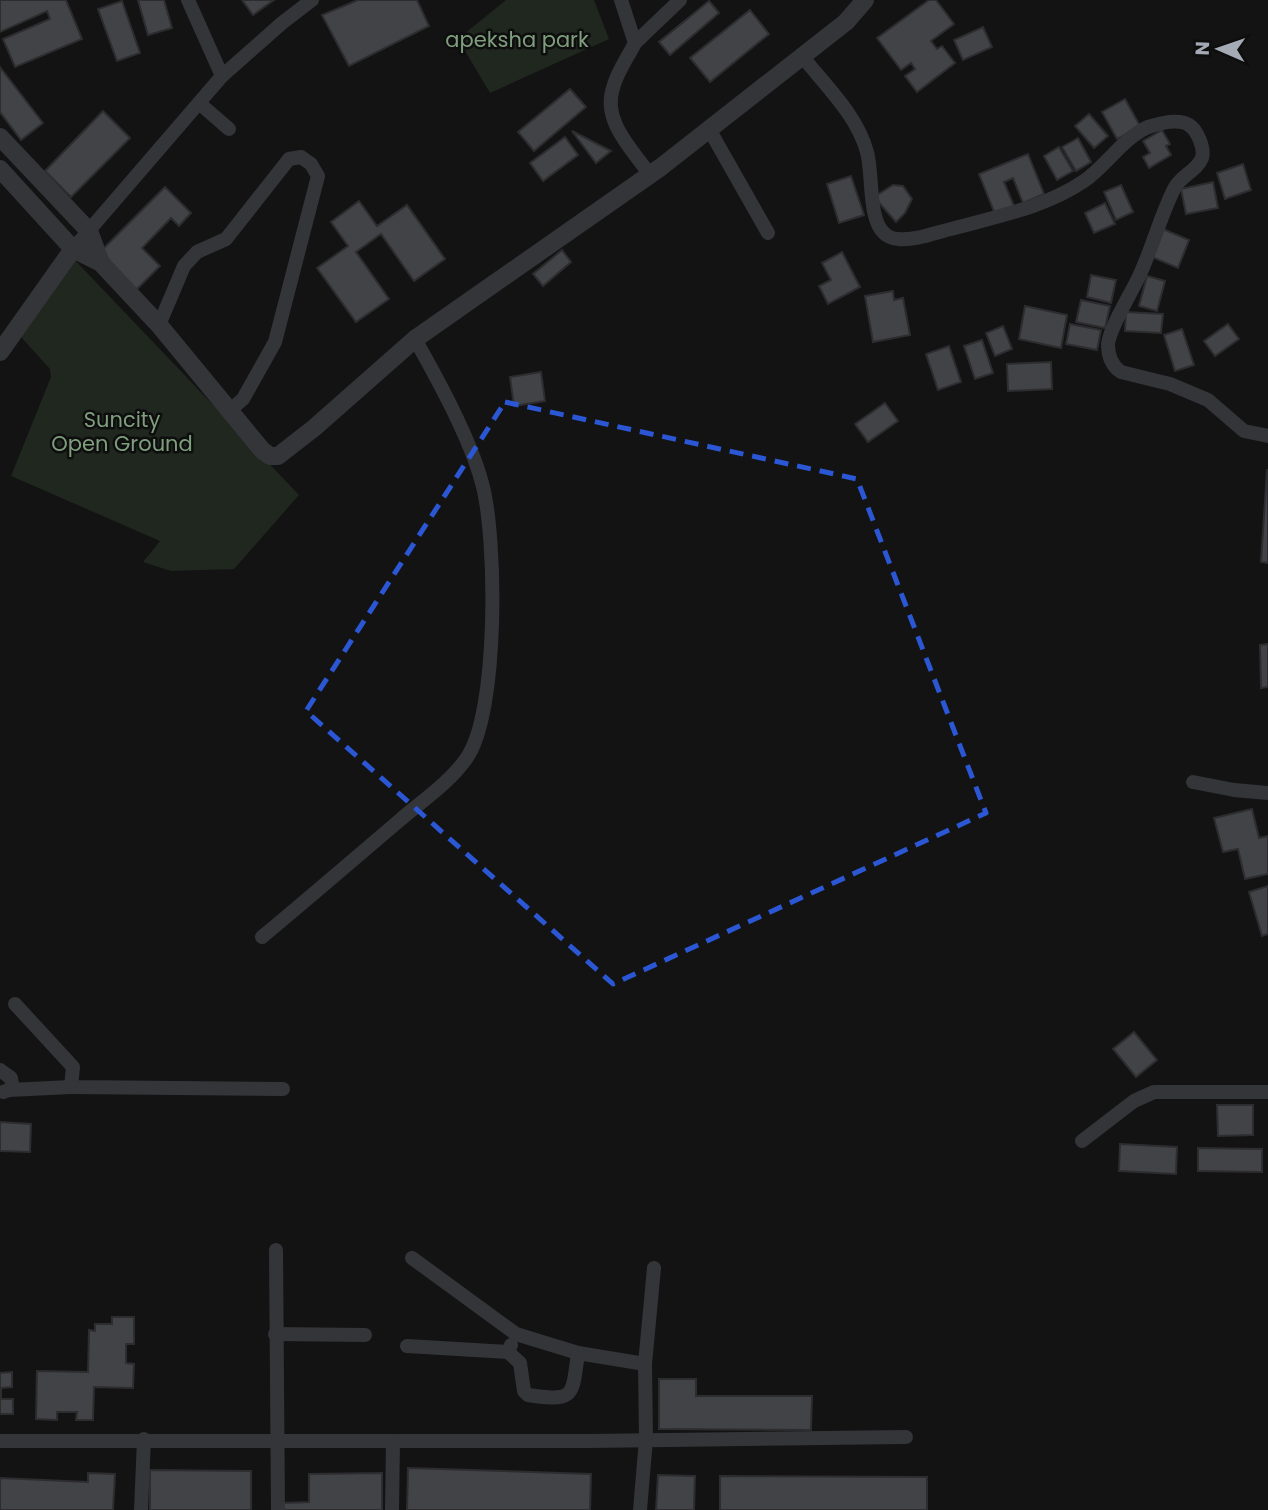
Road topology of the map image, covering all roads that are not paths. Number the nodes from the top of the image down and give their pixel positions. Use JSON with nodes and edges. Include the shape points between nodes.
{"nodes":[{"id":1,"x":188,"y":0,"type":"edge"},
{"id":2,"x":312,"y":0,"type":"edge"},
{"id":3,"x":621,"y":0,"type":"edge"},
{"id":4,"x":680,"y":0,"type":"edge"},
{"id":5,"x":865,"y":0,"type":"edge"},
{"id":6,"x":635,"y":43,"type":"junction"},
{"id":7,"x":802,"y":56,"type":"junction"},
{"id":8,"x":222,"y":76,"type":"junction"},
{"id":9,"x":200,"y":103,"type":"junction"},
{"id":10,"x":229,"y":129,"type":"dead end"},
{"id":11,"x":709,"y":129,"type":"junction"},
{"id":12,"x":0,"y":138,"type":"edge"},
{"id":13,"x":0,"y":169,"type":"edge"},
{"id":14,"x":650,"y":175,"type":"junction"},
{"id":15,"x":89,"y":231,"type":"junction"},
{"id":16,"x":768,"y":233,"type":"dead end"},
{"id":17,"x":73,"y":248,"type":"junction"},
{"id":18,"x":101,"y":263,"type":"junction"},
{"id":19,"x":159,"y":325,"type":"junction"},
{"id":20,"x":415,"y":339,"type":"junction"},
{"id":21,"x":0,"y":351,"type":"edge"},
{"id":22,"x":229,"y":411,"type":"junction"},
{"id":23,"x":1268,"y":436,"type":"edge"},
{"id":24,"x":1193,"y":782,"type":"dead end"},
{"id":25,"x":1268,"y":793,"type":"edge"},
{"id":26,"x":262,"y":937,"type":"dead end"},
{"id":27,"x":15,"y":1003,"type":"dead end"},
{"id":28,"x":0,"y":1070,"type":"edge"},
{"id":29,"x":71,"y":1087,"type":"junction"},
{"id":30,"x":283,"y":1089,"type":"dead end"},
{"id":31,"x":4,"y":1092,"type":"edge"},
{"id":32,"x":1268,"y":1092,"type":"edge"},
{"id":33,"x":1082,"y":1141,"type":"dead end"},
{"id":34,"x":276,"y":1250,"type":"dead end"},
{"id":35,"x":412,"y":1258,"type":"dead end"},
{"id":36,"x":654,"y":1268,"type":"dead end"},
{"id":37,"x":275,"y":1334,"type":"junction"},
{"id":38,"x":516,"y":1334,"type":"junction"},
{"id":39,"x":365,"y":1335,"type":"dead end"},
{"id":40,"x":407,"y":1346,"type":"dead end"},
{"id":41,"x":508,"y":1352,"type":"junction"},
{"id":42,"x":578,"y":1353,"type":"junction"},
{"id":43,"x":645,"y":1364,"type":"junction"},
{"id":44,"x":906,"y":1437,"type":"dead end"},
{"id":45,"x":144,"y":1439,"type":"junction"},
{"id":46,"x":646,"y":1439,"type":"junction"},
{"id":47,"x":0,"y":1441,"type":"edge"},
{"id":48,"x":393,"y":1441,"type":"junction"},
{"id":49,"x":277,"y":1442,"type":"junction"},
{"id":50,"x":141,"y":1510,"type":"edge"},
{"id":51,"x":278,"y":1510,"type":"edge"},
{"id":52,"x":392,"y":1510,"type":"edge"},
{"id":53,"x":640,"y":1510,"type":"edge"}],
"edges":[{"from":1,"to":8,"type":"street"},
{"from":2,"to":8,"type":"street"},
{"from":3,"to":6,"type":"street"},
{"from":4,"to":6,"type":"street"},
{"from":5,"to":7,"type":"street","via":[[846,22]]},
{"from":6,"to":14,"type":"street","via":[[613,85],[611,114]]},
{"from":7,"to":11,"type":"street"},
{"from":7,"to":23,"type":"street","via":[[863,137],[877,225],[884,235],[896,240],[1053,198],[1083,182],[1147,128],[1187,123],[1195,130],[1202,159],[1175,187],[1114,327],[1108,344],[1110,358],[1121,372],[1170,384],[1208,400],[1244,431]]},
{"from":8,"to":9,"type":"street"},
{"from":9,"to":10,"type":"street"},
{"from":9,"to":15,"type":"street"},
{"from":11,"to":14,"type":"street"},
{"from":11,"to":16,"type":"street"},
{"from":12,"to":15,"type":"street"},
{"from":13,"to":17,"type":"street"},
{"from":14,"to":20,"type":"street"},
{"from":15,"to":17,"type":"street"},
{"from":15,"to":18,"type":"street"},
{"from":17,"to":18,"type":"street"},
{"from":17,"to":21,"type":"street"},
{"from":18,"to":19,"type":"street"},
{"from":19,"to":22,"type":"street"},
{"from":19,"to":22,"type":"street","via":[[184,266],[197,252],[226,240],[289,159],[301,157],[311,164],[318,176],[275,342],[243,399]]},
{"from":20,"to":22,"type":"street","via":[[278,456],[262,450]]},
{"from":20,"to":26,"type":"street","via":[[470,447],[491,526],[488,690],[476,738],[466,759],[438,787]]},
{"from":24,"to":25,"type":"street"},
{"from":27,"to":29,"type":"street","via":[[73,1068]]},
{"from":28,"to":31,"type":"street","via":[[11,1077],[12,1085]]},
{"from":29,"to":30,"type":"street"},
{"from":29,"to":31,"type":"street"},
{"from":32,"to":33,"type":"street","via":[[1153,1092],[1133,1101]]},
{"from":34,"to":37,"type":"street"},
{"from":35,"to":38,"type":"street"},
{"from":36,"to":43,"type":"street"},
{"from":37,"to":39,"type":"street"},
{"from":37,"to":49,"type":"street"},
{"from":38,"to":41,"type":"street"},
{"from":38,"to":42,"type":"street"},
{"from":40,"to":41,"type":"street"},
{"from":41,"to":42,"type":"street","via":[[520,1363],[528,1395],[559,1399],[570,1394],[574,1385]]},
{"from":42,"to":43,"type":"street"},
{"from":43,"to":46,"type":"street"},
{"from":44,"to":46,"type":"street"},
{"from":45,"to":47,"type":"street"},
{"from":45,"to":49,"type":"street"},
{"from":45,"to":50,"type":"street"},
{"from":46,"to":48,"type":"street"},
{"from":46,"to":53,"type":"street"},
{"from":48,"to":49,"type":"street"},
{"from":48,"to":52,"type":"street"},
{"from":49,"to":51,"type":"street"}]}
